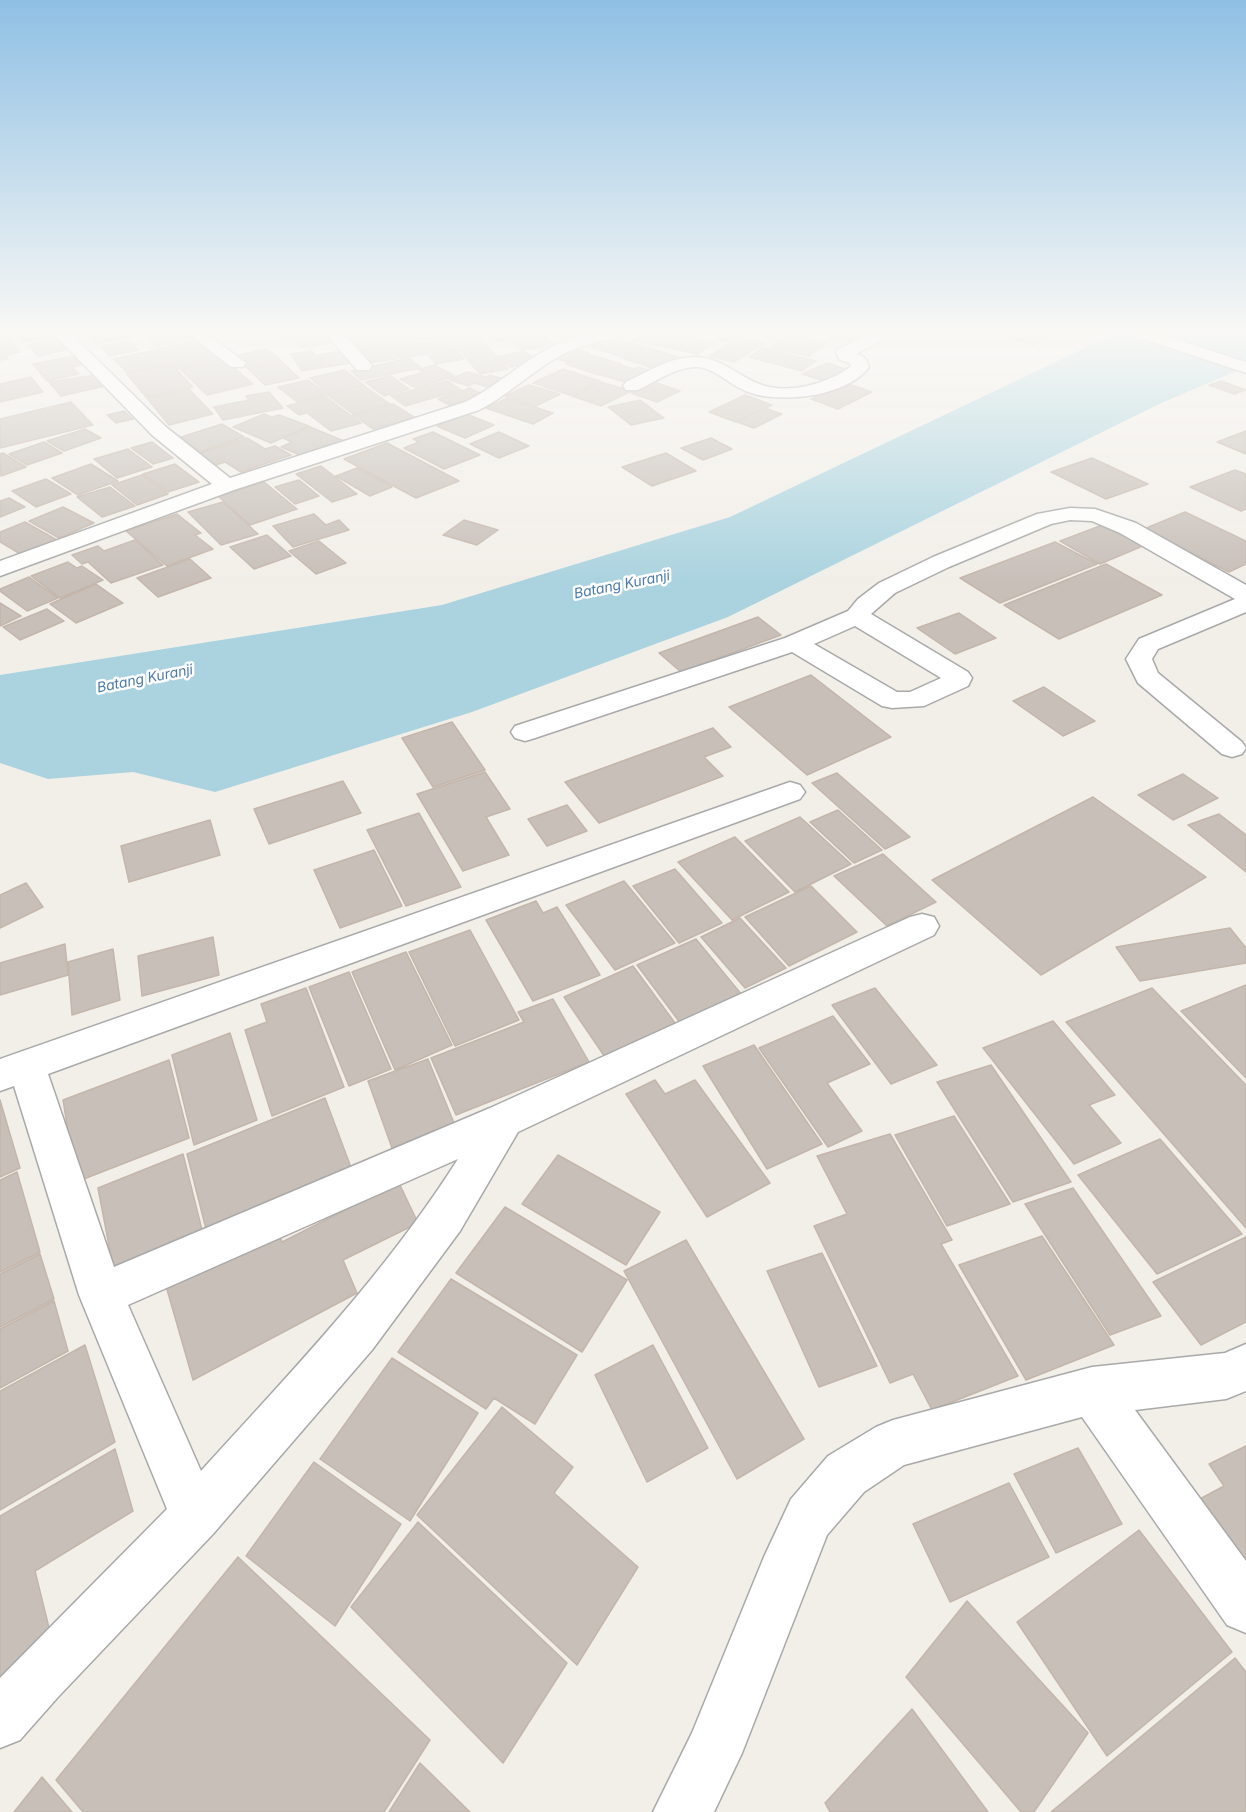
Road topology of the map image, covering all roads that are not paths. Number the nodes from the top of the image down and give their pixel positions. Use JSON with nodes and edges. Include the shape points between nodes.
{"nodes":[{"id":1,"x":143,"y":415,"type":"edge"},
{"id":2,"x":446,"y":415,"type":"edge"},
{"id":3,"x":227,"y":486,"type":"junction"},
{"id":4,"x":0,"y":569,"type":"edge"},
{"id":5,"x":1246,"y":595,"type":"edge"},
{"id":6,"x":1246,"y":603,"type":"edge"},
{"id":7,"x":857,"y":616,"type":"junction"},
{"id":8,"x":794,"y":643,"type":"junction"},
{"id":9,"x":525,"y":732,"type":"dead end"},
{"id":10,"x":1242,"y":750,"type":"edge"},
{"id":11,"x":790,"y":792,"type":"dead end"},
{"id":12,"x":922,"y":926,"type":"dead end"},
{"id":13,"x":14,"y":1071,"type":"edge"},
{"id":14,"x":504,"y":1120,"type":"junction"},
{"id":15,"x":101,"y":1295,"type":"junction"},
{"id":16,"x":1246,"y":1367,"type":"edge"},
{"id":17,"x":1092,"y":1391,"type":"junction"},
{"id":18,"x":195,"y":1516,"type":"junction"},
{"id":19,"x":1246,"y":1606,"type":"edge"},
{"id":20,"x":0,"y":1720,"type":"edge"},
{"id":21,"x":683,"y":1812,"type":"edge"}],
"edges":[{"from":1,"to":3,"type":"street"},
{"from":2,"to":3,"type":"street"},
{"from":3,"to":4,"type":"street"},
{"from":5,"to":7,"type":"street","via":[[1128,528],[1095,515],[1070,514],[1045,519],[941,562],[887,588]]},
{"from":6,"to":10,"type":"street","via":[[1148,644],[1139,659],[1147,677]]},
{"from":7,"to":8,"type":"street"},
{"from":7,"to":8,"type":"street","via":[[960,680],[914,700],[892,700]]},
{"from":8,"to":9,"type":"street"},
{"from":11,"to":13,"type":"street"},
{"from":12,"to":14,"type":"street"},
{"from":13,"to":15,"type":"street"},
{"from":14,"to":15,"type":"street"},
{"from":14,"to":18,"type":"street","via":[[445,1217],[356,1334]]},
{"from":15,"to":18,"type":"street"},
{"from":16,"to":17,"type":"street","via":[[1226,1376]]},
{"from":17,"to":19,"type":"street"},
{"from":17,"to":21,"type":"street","via":[[893,1444],[846,1474],[809,1517],[713,1753]]},
{"from":18,"to":20,"type":"street"}]}
